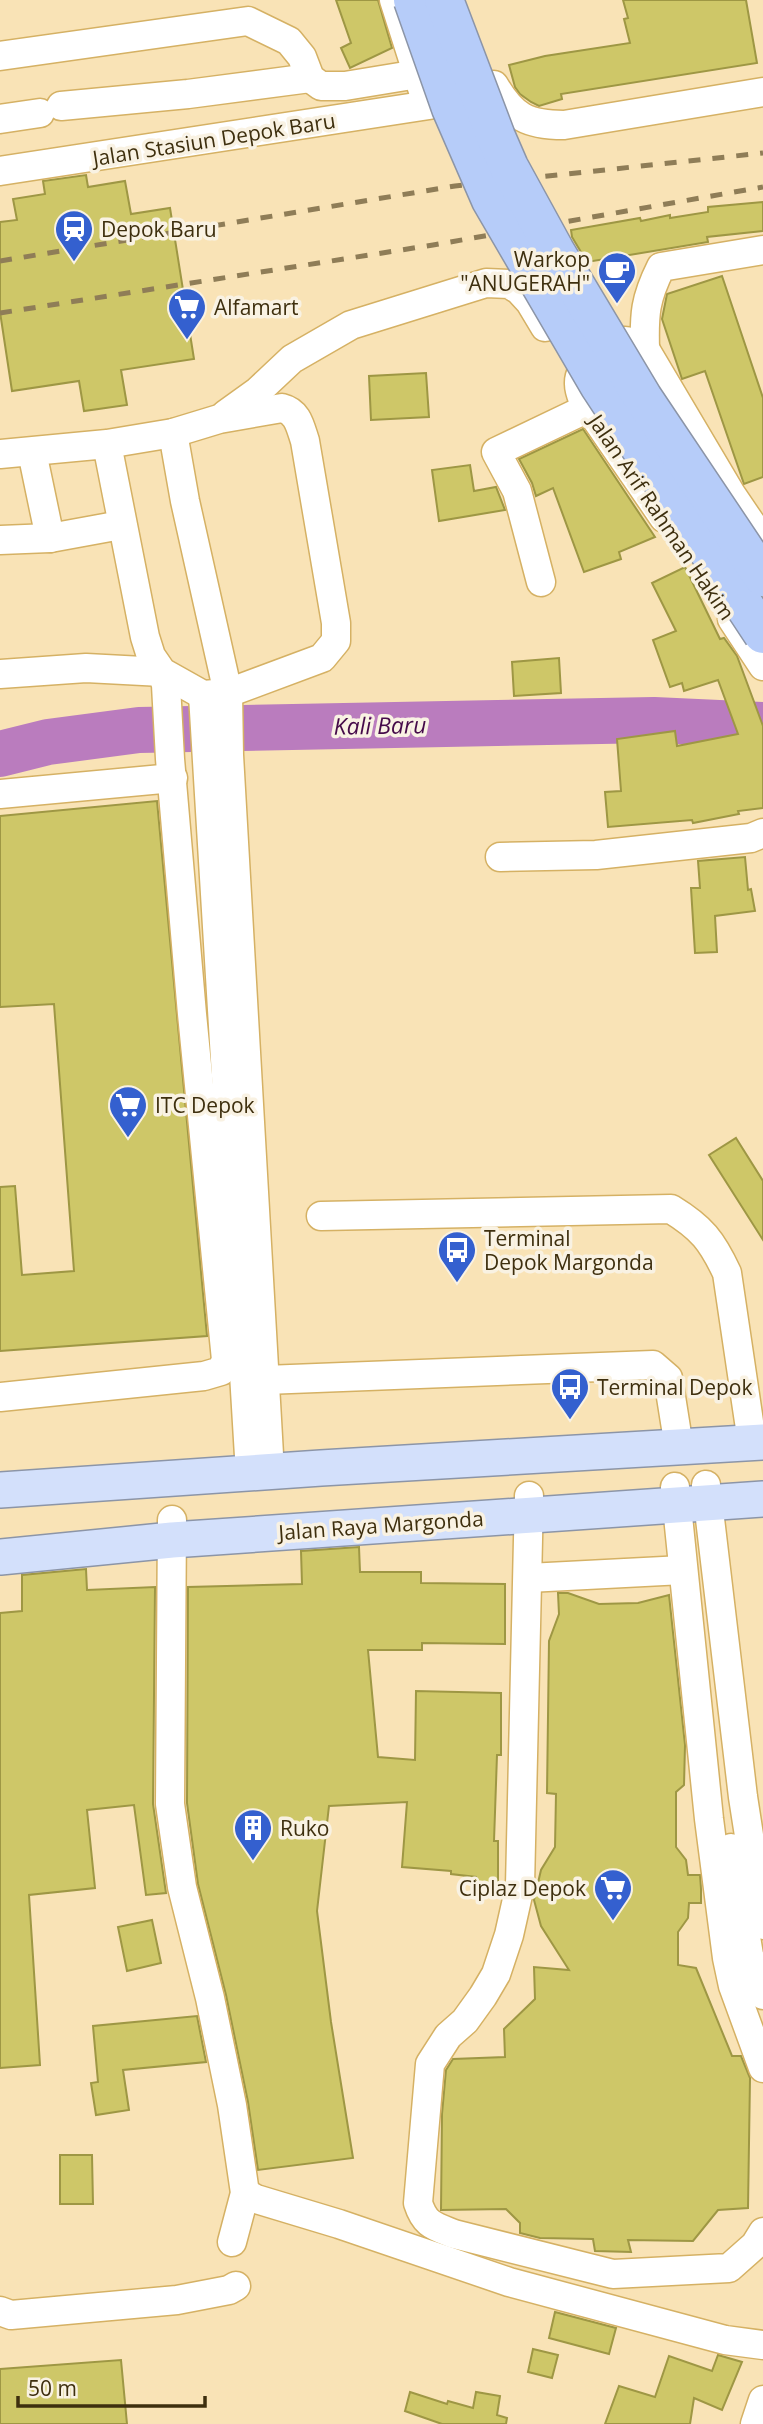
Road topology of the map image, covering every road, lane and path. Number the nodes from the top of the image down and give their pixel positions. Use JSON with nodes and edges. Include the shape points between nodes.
{"nodes":[{"id":1,"x":394,"y":0,"type":"edge"},
{"id":2,"x":413,"y":0,"type":"edge"},
{"id":3,"x":444,"y":0,"type":"edge"},
{"id":4,"x":464,"y":0,"type":"edge"},
{"id":5,"x":0,"y":56,"type":"edge"},
{"id":6,"x":418,"y":74,"type":"junction"},
{"id":7,"x":310,"y":78,"type":"junction"},
{"id":8,"x":494,"y":85,"type":"junction"},
{"id":9,"x":763,"y":92,"type":"edge"},
{"id":10,"x":429,"y":105,"type":"junction"},
{"id":11,"x":0,"y":119,"type":"edge"},
{"id":12,"x":0,"y":171,"type":"edge"},
{"id":13,"x":763,"y":250,"type":"edge"},
{"id":14,"x":645,"y":349,"type":"junction"},
{"id":15,"x":583,"y":396,"type":"junction"},
{"id":16,"x":219,"y":419,"type":"junction"},
{"id":17,"x":173,"y":433,"type":"junction"},
{"id":18,"x":107,"y":443,"type":"junction"},
{"id":19,"x":32,"y":452,"type":"junction"},
{"id":20,"x":0,"y":454,"type":"edge"},
{"id":21,"x":121,"y":525,"type":"junction"},
{"id":22,"x":50,"y":538,"type":"junction"},
{"id":23,"x":0,"y":540,"type":"edge"},
{"id":24,"x":763,"y":541,"type":"edge"},
{"id":25,"x":763,"y":577,"type":"edge"},
{"id":26,"x":541,"y":582,"type":"dead end"},
{"id":27,"x":763,"y":634,"type":"edge"},
{"id":28,"x":763,"y":666,"type":"edge"},
{"id":29,"x":0,"y":674,"type":"edge"},
{"id":30,"x":164,"y":679,"type":"junction"},
{"id":31,"x":216,"y":706,"type":"junction"},
{"id":32,"x":217,"y":754,"type":"junction"},
{"id":33,"x":172,"y":769,"type":"junction"},
{"id":34,"x":0,"y":794,"type":"edge"},
{"id":35,"x":763,"y":833,"type":"edge"},
{"id":36,"x":500,"y":857,"type":"dead end"},
{"id":37,"x":321,"y":1216,"type":"dead end"},
{"id":38,"x":265,"y":1380,"type":"junction"},
{"id":39,"x":0,"y":1397,"type":"edge"},
{"id":40,"x":758,"y":1442,"type":"edge"},
{"id":41,"x":679,"y":1447,"type":"junction"},
{"id":42,"x":260,"y":1473,"type":"junction"},
{"id":43,"x":763,"y":1480,"type":"edge"},
{"id":44,"x":0,"y":1490,"type":"edge"},
{"id":45,"x":688,"y":1495,"type":"junction"},
{"id":46,"x":763,"y":1499,"type":"edge"},
{"id":47,"x":529,"y":1505,"type":"junction"},
{"id":48,"x":172,"y":1530,"type":"junction"},
{"id":49,"x":0,"y":1534,"type":"edge"},
{"id":50,"x":0,"y":1557,"type":"edge"},
{"id":51,"x":683,"y":1570,"type":"junction"},
{"id":52,"x":528,"y":1578,"type":"junction"},
{"id":53,"x":763,"y":1925,"type":"edge"},
{"id":54,"x":761,"y":1985,"type":"edge"},
{"id":55,"x":763,"y":2068,"type":"edge"},
{"id":56,"x":245,"y":2193,"type":"junction"},
{"id":57,"x":763,"y":2232,"type":"edge"},
{"id":58,"x":232,"y":2242,"type":"dead end"},
{"id":59,"x":236,"y":2286,"type":"dead end"},
{"id":60,"x":0,"y":2311,"type":"edge"},
{"id":61,"x":763,"y":2345,"type":"edge"},
{"id":62,"x":763,"y":2400,"type":"edge"},
{"id":63,"x":755,"y":2424,"type":"edge"}],
"edges":[{"from":1,"to":6,"type":"street"},
{"from":2,"to":27,"type":"highway","name":"Jalan Arif Rahman Hakim","bridge":true,"via":[[451,108],[491,200],[599,385]]},
{"from":3,"to":25,"type":"highway","bridge":true,"via":[[509,167],[555,251],[643,398]]},
{"from":4,"to":8,"type":"street"},
{"from":5,"to":7,"type":"street","via":[[248,21],[289,41]]},
{"from":6,"to":7,"type":"street","via":[[345,86],[321,86]]},
{"from":6,"to":10,"type":"street"},
{"from":7,"to":11,"type":"street"},
{"from":8,"to":9,"type":"street","via":[[517,115],[548,125]]},
{"from":8,"to":10,"type":"street","via":[[490,105],[481,114],[462,120],[449,118]]},
{"from":10,"to":12,"type":"street","name":"Jalan Stasiun Depok Baru"},
{"from":13,"to":14,"type":"street","via":[[662,267],[644,314]]},
{"from":14,"to":15,"type":"street","via":[[625,341],[588,360],[580,374]]},
{"from":14,"to":24,"type":"street"},
{"from":15,"to":16,"type":"street","name":"Jalan Arif Rahman Hakim","via":[[520,290],[509,284],[486,283],[351,325],[292,359]]},
{"from":15,"to":26,"type":"street","via":[[496,452],[517,491]]},
{"from":15,"to":28,"type":"street","name":"Jalan Arif Rahman Hakim"},
{"from":16,"to":17,"type":"street"},
{"from":16,"to":31,"type":"street","via":[[282,408],[291,410],[299,420],[336,641],[321,658]]},
{"from":17,"to":18,"type":"street"},
{"from":17,"to":31,"type":"street"},
{"from":18,"to":19,"type":"street"},
{"from":18,"to":21,"type":"street"},
{"from":19,"to":20,"type":"street"},
{"from":19,"to":22,"type":"street"},
{"from":21,"to":22,"type":"street"},
{"from":21,"to":30,"type":"street","via":[[145,637]]},
{"from":22,"to":23,"type":"street"},
{"from":29,"to":30,"type":"street","via":[[86,668]]},
{"from":30,"to":31,"type":"street"},
{"from":30,"to":33,"type":"street"},
{"from":31,"to":32,"type":"street"},
{"from":32,"to":38,"type":"street"},
{"from":32,"to":42,"type":"street"},
{"from":33,"to":34,"type":"street"},
{"from":33,"to":39,"type":"street","via":[[226,1360],[221,1371],[204,1376]]},
{"from":35,"to":36,"type":"street","via":[[596,855]]},
{"from":37,"to":40,"type":"street","via":[[671,1209],[699,1227],[727,1273]]},
{"from":38,"to":41,"type":"street","via":[[653,1365],[668,1378]]},
{"from":38,"to":42,"type":"street"},
{"from":40,"to":41,"type":"main road"},
{"from":41,"to":42,"type":"main road"},
{"from":42,"to":44,"type":"main road"},
{"from":43,"to":45,"type":"main road","name":"Jalan Raya Margonda"},
{"from":45,"to":46,"type":"main road","name":"Jalan Raya Margonda"},
{"from":45,"to":47,"type":"main road","name":"Jalan Raya Margonda"},
{"from":45,"to":51,"type":"street"},
{"from":45,"to":53,"type":"street"},
{"from":45,"to":54,"type":"street","via":[[705,1693],[748,1955]]},
{"from":47,"to":48,"type":"main road","name":"Jalan Raya Margonda"},
{"from":47,"to":52,"type":"street"},
{"from":48,"to":49,"type":"main road","name":"Jalan Raya Margonda"},
{"from":48,"to":50,"type":"main road","name":"Jalan Raya Margonda"},
{"from":48,"to":56,"type":"street","via":[[170,1804],[182,1887],[210,1998]]},
{"from":51,"to":52,"type":"street"},
{"from":51,"to":55,"type":"street","via":[[727,1958]]},
{"from":52,"to":57,"type":"street","via":[[520,1886],[496,1973],[430,2064],[418,2203],[422,2217],[454,2234],[613,2274],[729,2268]]},
{"from":56,"to":58,"type":"street"},
{"from":56,"to":61,"type":"street","via":[[509,2281],[725,2340]]},
{"from":59,"to":60,"type":"street","via":[[177,2300],[11,2315]]},
{"from":62,"to":63,"type":"street"}]}
